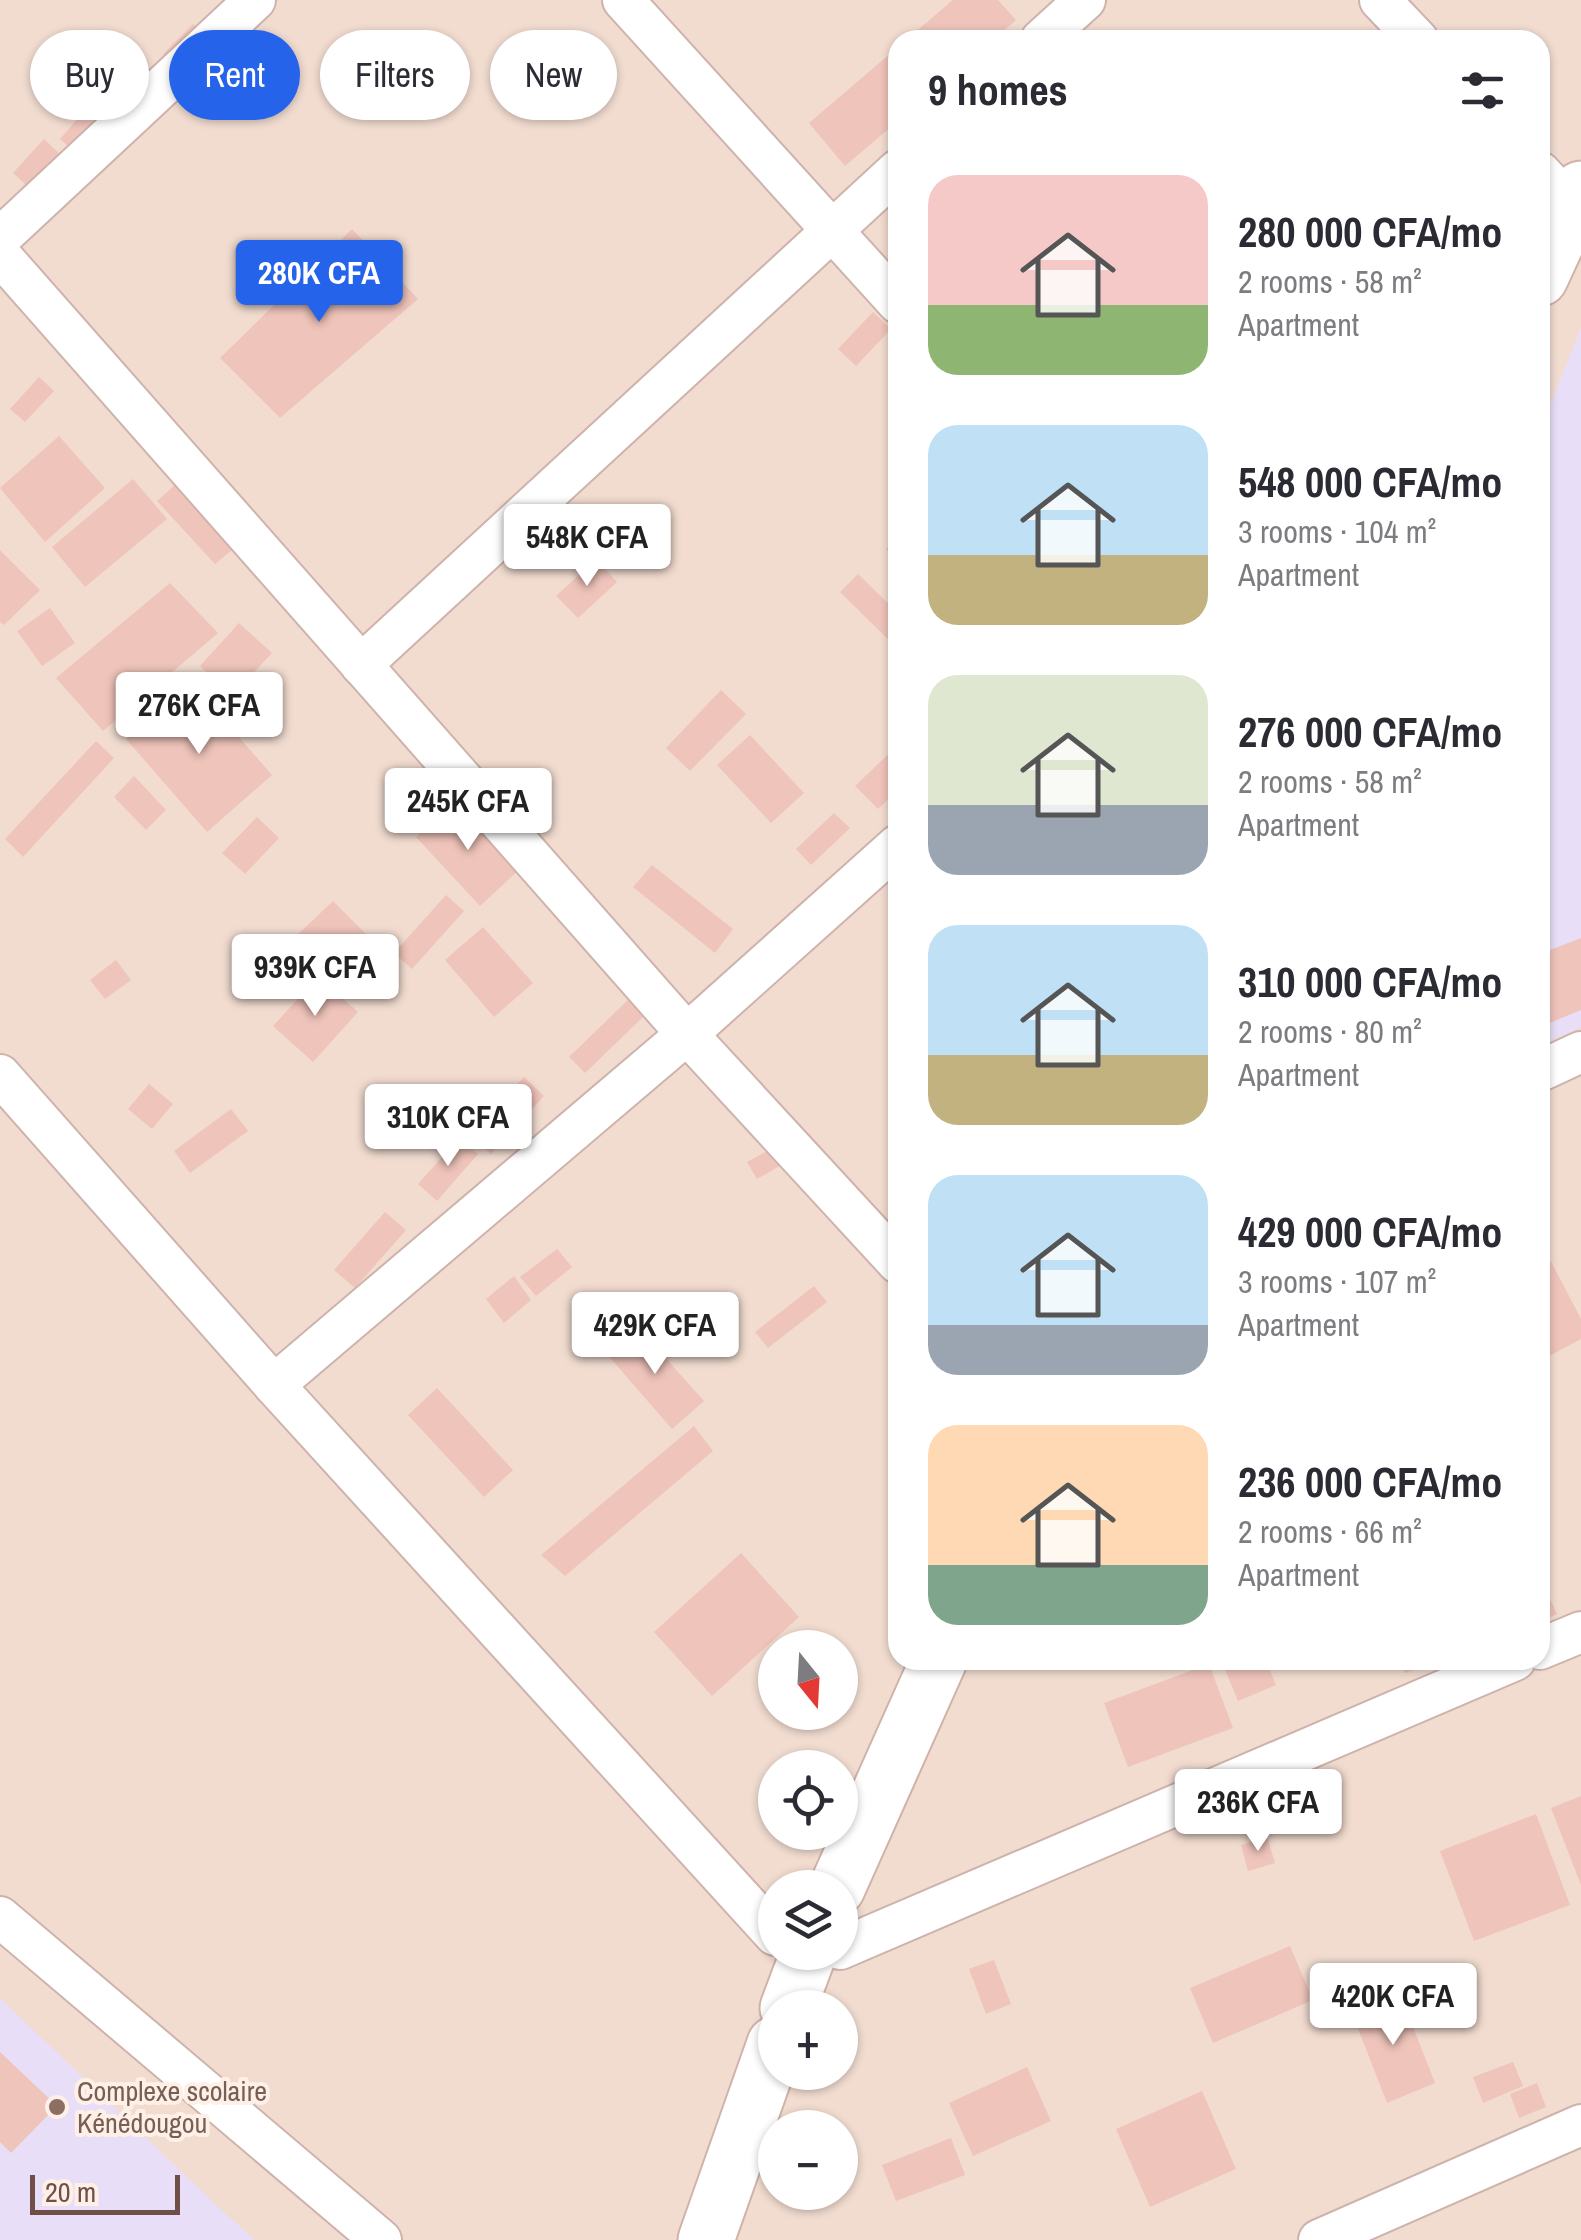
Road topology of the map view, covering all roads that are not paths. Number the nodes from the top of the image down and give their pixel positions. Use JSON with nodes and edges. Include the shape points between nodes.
{"nodes":[{"id":1,"x":255,"y":0,"type":"edge"},
{"id":2,"x":624,"y":0,"type":"edge"},
{"id":3,"x":1085,"y":0,"type":"edge"},
{"id":4,"x":1380,"y":0,"type":"edge"},
{"id":5,"x":1052,"y":30,"type":"edge"},
{"id":6,"x":1408,"y":30,"type":"edge"},
{"id":7,"x":888,"y":179,"type":"edge"},
{"id":8,"x":1558,"y":200,"type":"edge"},
{"id":9,"x":832,"y":230,"type":"junction"},
{"id":10,"x":1550,"y":235,"type":"edge"},
{"id":11,"x":0,"y":238,"type":"edge"},
{"id":12,"x":0,"y":255,"type":"edge"},
{"id":13,"x":888,"y":292,"type":"edge"},
{"id":14,"x":360,"y":664,"type":"junction"},
{"id":15,"x":888,"y":854,"type":"edge"},
{"id":16,"x":687,"y":1034,"type":"junction"},
{"id":17,"x":1581,"y":1052,"type":"edge"},
{"id":18,"x":1550,"y":1066,"type":"edge"},
{"id":19,"x":0,"y":1076,"type":"edge"},
{"id":20,"x":888,"y":1252,"type":"edge"},
{"id":21,"x":274,"y":1385,"type":"junction"},
{"id":22,"x":1581,"y":1632,"type":"edge"},
{"id":23,"x":1550,"y":1645,"type":"edge"},
{"id":24,"x":935,"y":1670,"type":"edge"},
{"id":25,"x":1491,"y":1670,"type":"edge"},
{"id":26,"x":846,"y":1870,"type":"edge"},
{"id":27,"x":758,"y":1908,"type":"edge"},
{"id":28,"x":0,"y":1917,"type":"edge"},
{"id":29,"x":858,"y":1937,"type":"edge"},
{"id":30,"x":759,"y":2090,"type":"edge"},
{"id":31,"x":1581,"y":2125,"type":"edge"},
{"id":32,"x":381,"y":2240,"type":"edge"},
{"id":33,"x":706,"y":2240,"type":"edge"},
{"id":34,"x":1320,"y":2240,"type":"edge"}],
"edges":[{"from":1,"to":11,"type":"street"},
{"from":2,"to":9,"type":"street"},
{"from":3,"to":5,"type":"street"},
{"from":4,"to":6,"type":"street"},
{"from":7,"to":9,"type":"street"},
{"from":8,"to":10,"type":"street"},
{"from":9,"to":13,"type":"street"},
{"from":9,"to":14,"type":"street"},
{"from":12,"to":14,"type":"street"},
{"from":14,"to":16,"type":"street"},
{"from":15,"to":16,"type":"street"},
{"from":16,"to":20,"type":"street"},
{"from":16,"to":21,"type":"street"},
{"from":17,"to":18,"type":"street"},
{"from":19,"to":21,"type":"street"},
{"from":21,"to":27,"type":"street"},
{"from":22,"to":23,"type":"street"},
{"from":24,"to":26,"type":"street"},
{"from":25,"to":29,"type":"street"},
{"from":28,"to":32,"type":"street"},
{"from":30,"to":33,"type":"street"},
{"from":31,"to":34,"type":"street"}]}
